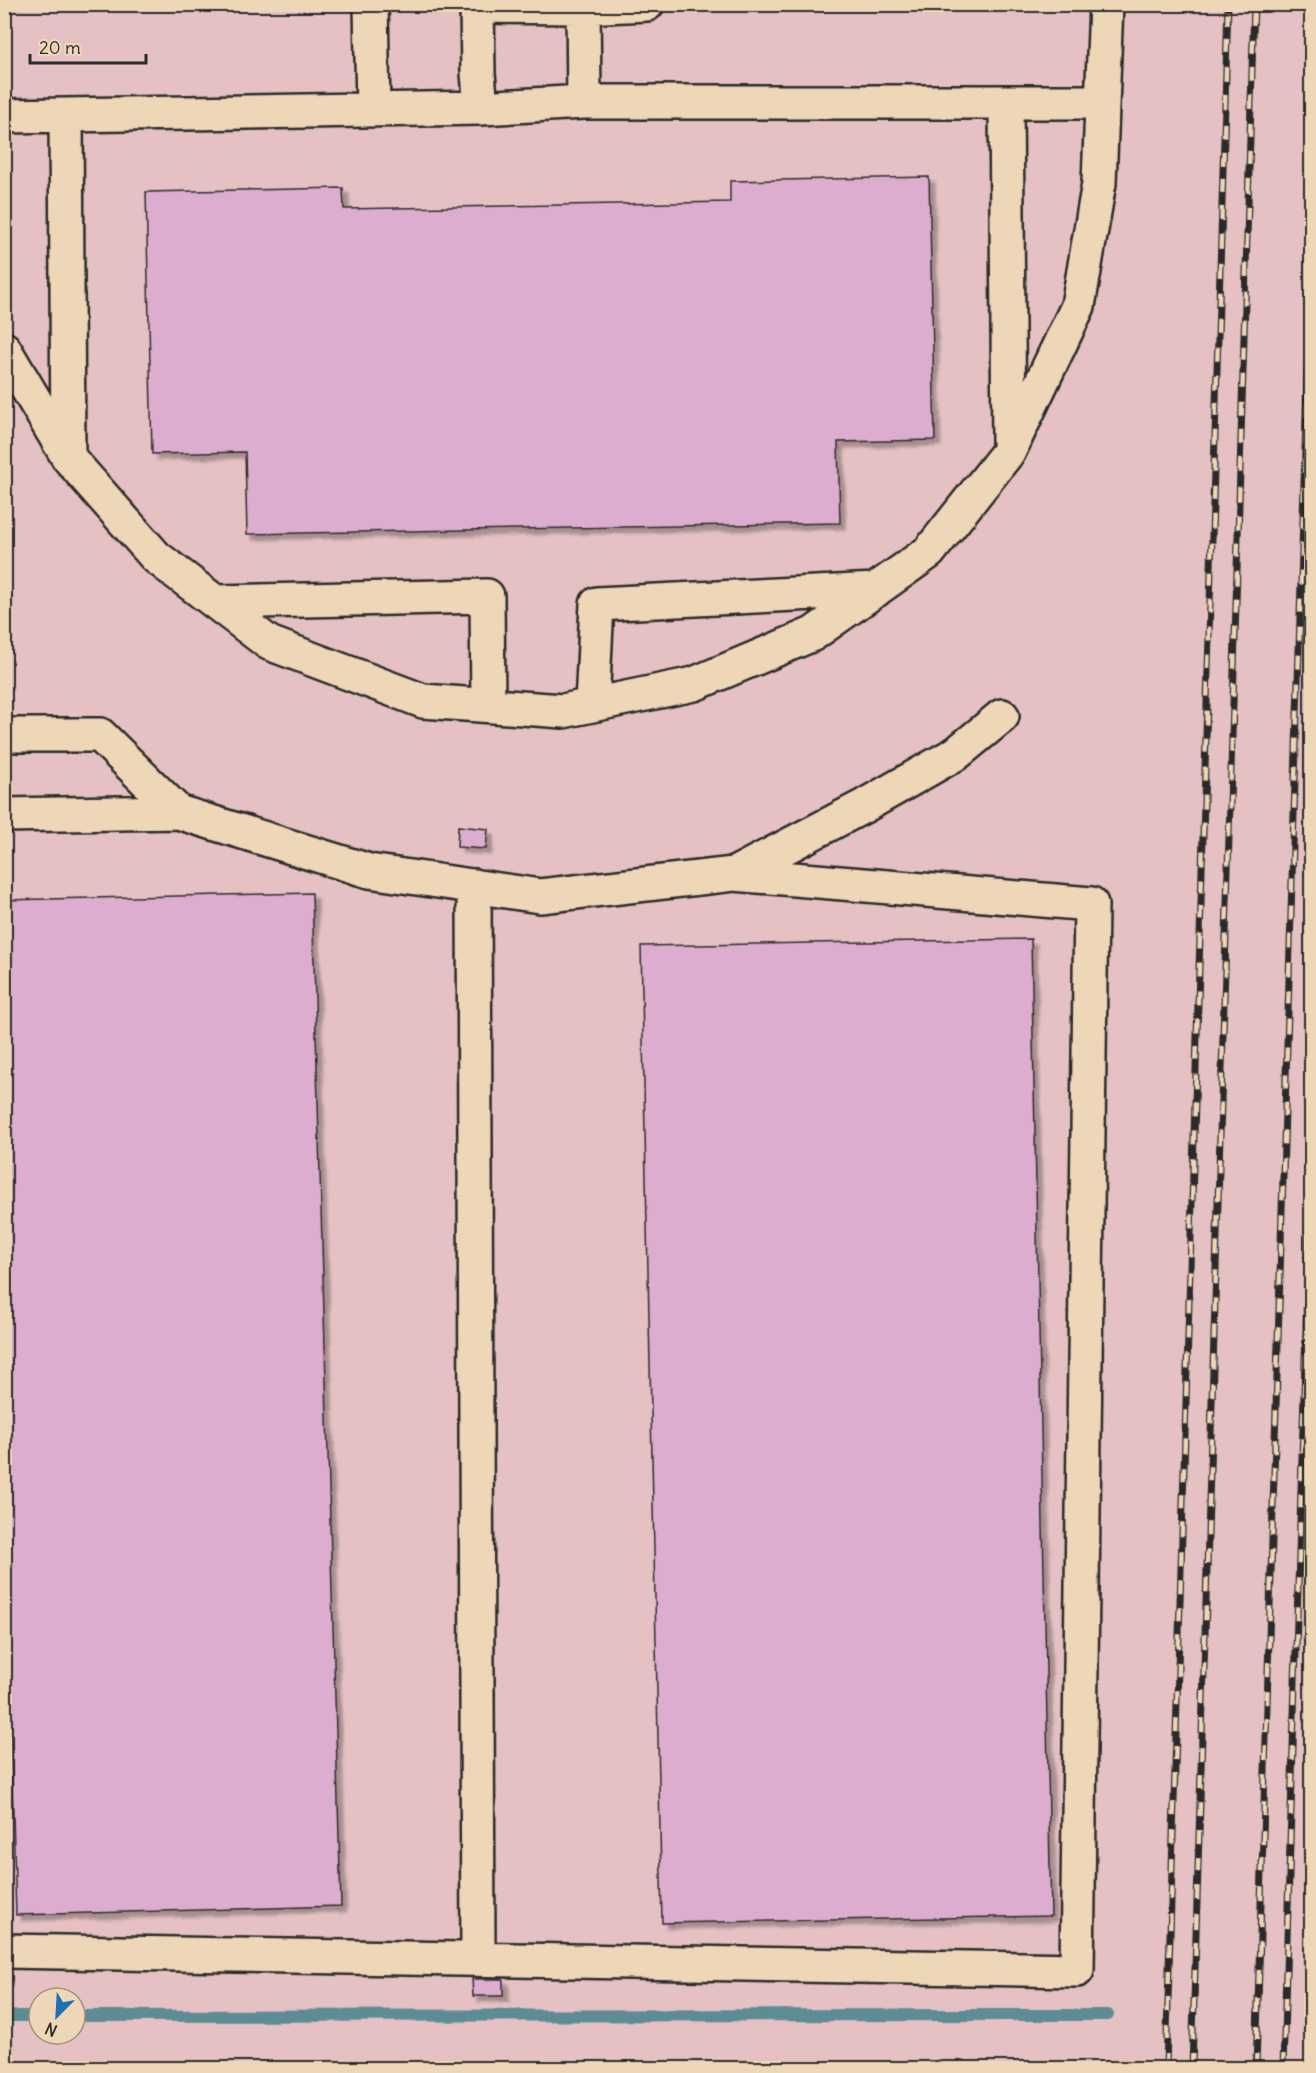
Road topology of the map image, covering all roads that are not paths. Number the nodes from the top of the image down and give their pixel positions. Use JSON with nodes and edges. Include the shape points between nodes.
{"nodes":[{"id":1,"x":371,"y":4,"type":"edge"},
{"id":2,"x":647,"y":4,"type":"edge"},
{"id":3,"x":1106,"y":4,"type":"edge"},
{"id":4,"x":477,"y":5,"type":"edge"},
{"id":5,"x":583,"y":6,"type":"edge"},
{"id":6,"x":584,"y":102,"type":"junction"},
{"id":7,"x":1006,"y":102,"type":"junction"},
{"id":8,"x":1102,"y":102,"type":"junction"},
{"id":9,"x":481,"y":108,"type":"junction"},
{"id":10,"x":373,"y":110,"type":"junction"},
{"id":11,"x":66,"y":115,"type":"junction"},
{"id":12,"x":4,"y":116,"type":"edge"},
{"id":13,"x":4,"y":349,"type":"edge"},
{"id":14,"x":1010,"y":451,"type":"junction"},
{"id":15,"x":68,"y":457,"type":"junction"},
{"id":16,"x":876,"y":590,"type":"junction"},
{"id":17,"x":215,"y":602,"type":"junction"},
{"id":18,"x":488,"y":705,"type":"junction"},
{"id":19,"x":592,"y":705,"type":"junction"},
{"id":20,"x":1002,"y":716,"type":"dead end"},
{"id":21,"x":4,"y":735,"type":"edge"},
{"id":22,"x":178,"y":812,"type":"junction"},
{"id":23,"x":4,"y":815,"type":"edge"},
{"id":24,"x":734,"y":874,"type":"junction"},
{"id":25,"x":474,"y":886,"type":"junction"},
{"id":26,"x":4,"y":1951,"type":"edge"},
{"id":27,"x":478,"y":1959,"type":"junction"}],
"edges":[{"from":1,"to":10,"type":"street"},
{"from":2,"to":5,"type":"street"},
{"from":3,"to":8,"type":"street"},
{"from":4,"to":5,"type":"street"},
{"from":4,"to":9,"type":"street"},
{"from":5,"to":6,"type":"street"},
{"from":6,"to":7,"type":"street"},
{"from":6,"to":9,"type":"street"},
{"from":7,"to":8,"type":"street"},
{"from":7,"to":14,"type":"street"},
{"from":8,"to":14,"type":"street","via":[[1099,183],[1078,306]]},
{"from":9,"to":10,"type":"street"},
{"from":10,"to":11,"type":"street"},
{"from":11,"to":12,"type":"street"},
{"from":11,"to":15,"type":"street"},
{"from":13,"to":15,"type":"street"},
{"from":14,"to":16,"type":"street","via":[[929,552]]},
{"from":15,"to":17,"type":"street","via":[[156,557]]},
{"from":16,"to":19,"type":"street","via":[[813,634],[694,684]]},
{"from":16,"to":19,"type":"street","via":[[597,604]]},
{"from":17,"to":18,"type":"street","via":[[269,643],[423,700]]},
{"from":17,"to":18,"type":"street","via":[[487,596]]},
{"from":18,"to":19,"type":"street","via":[[563,711]]},
{"from":20,"to":24,"type":"street","via":[[957,753]]},
{"from":21,"to":22,"type":"street","via":[[100,735]]},
{"from":22,"to":23,"type":"street"},
{"from":22,"to":25,"type":"street","via":[[369,871]]},
{"from":24,"to":25,"type":"street","via":[[540,896]]},
{"from":24,"to":27,"type":"street","via":[[1091,904],[1077,1970]]},
{"from":25,"to":27,"type":"street"},
{"from":26,"to":27,"type":"street"}]}
